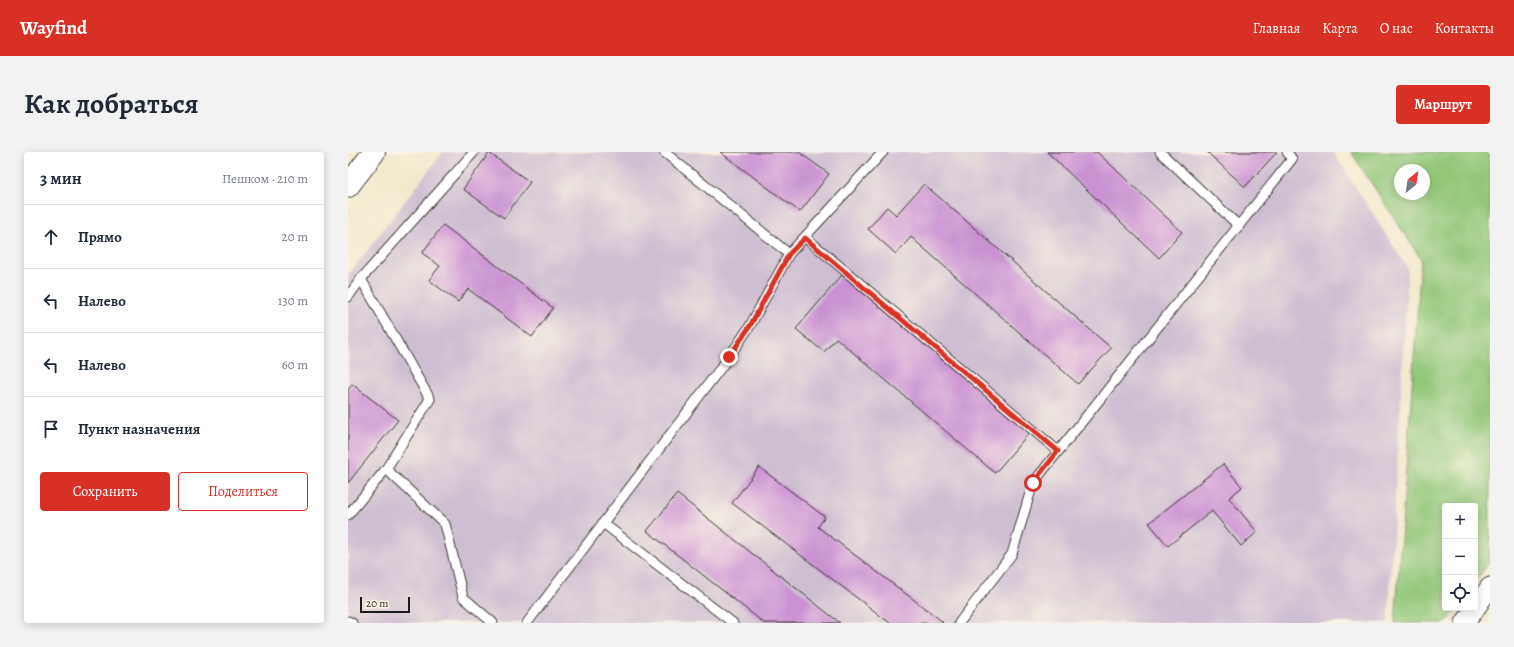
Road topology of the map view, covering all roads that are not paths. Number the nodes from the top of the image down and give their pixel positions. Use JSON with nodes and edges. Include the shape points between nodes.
{"nodes":[{"id":1,"x":374,"y":152,"type":"edge"},
{"id":2,"x":474,"y":152,"type":"edge"},
{"id":3,"x":664,"y":152,"type":"edge"},
{"id":4,"x":883,"y":152,"type":"edge"},
{"id":5,"x":1160,"y":152,"type":"edge"},
{"id":6,"x":1287,"y":152,"type":"edge"},
{"id":7,"x":348,"y":186,"type":"edge"},
{"id":8,"x":1239,"y":226,"type":"junction"},
{"id":9,"x":805,"y":238,"type":"junction"},
{"id":10,"x":789,"y":254,"type":"junction"},
{"id":11,"x":361,"y":279,"type":"junction"},
{"id":12,"x":348,"y":297,"type":"edge"},
{"id":13,"x":1058,"y":451,"type":"junction"},
{"id":14,"x":386,"y":469,"type":"junction"},
{"id":15,"x":348,"y":515,"type":"edge"},
{"id":16,"x":603,"y":523,"type":"junction"},
{"id":17,"x":1490,"y":587,"type":"edge"},
{"id":18,"x":348,"y":621,"type":"edge"},
{"id":19,"x":352,"y":623,"type":"edge"},
{"id":20,"x":493,"y":623,"type":"edge"},
{"id":21,"x":527,"y":623,"type":"edge"},
{"id":22,"x":733,"y":623,"type":"edge"},
{"id":23,"x":959,"y":623,"type":"edge"},
{"id":24,"x":1465,"y":623,"type":"edge"}],
"edges":[{"from":1,"to":7,"type":"highway"},
{"from":2,"to":11,"type":"lane"},
{"from":3,"to":10,"type":"lane"},
{"from":4,"to":9,"type":"lane"},
{"from":5,"to":8,"type":"lane"},
{"from":6,"to":8,"type":"lane","via":[[1292,159]]},
{"from":8,"to":13,"type":"lane"},
{"from":9,"to":10,"type":"lane"},
{"from":9,"to":13,"type":"lane"},
{"from":10,"to":16,"type":"lane","via":[[750,326],[729,357]]},
{"from":11,"to":12,"type":"lane"},
{"from":11,"to":14,"type":"lane","via":[[430,399]]},
{"from":13,"to":23,"type":"lane","via":[[1033,483],[1012,554]]},
{"from":14,"to":15,"type":"lane"},
{"from":14,"to":20,"type":"lane","via":[[445,524],[463,597]]},
{"from":16,"to":21,"type":"lane"},
{"from":16,"to":22,"type":"lane"},
{"from":17,"to":24,"type":"street"},
{"from":18,"to":19,"type":"lane"}]}
